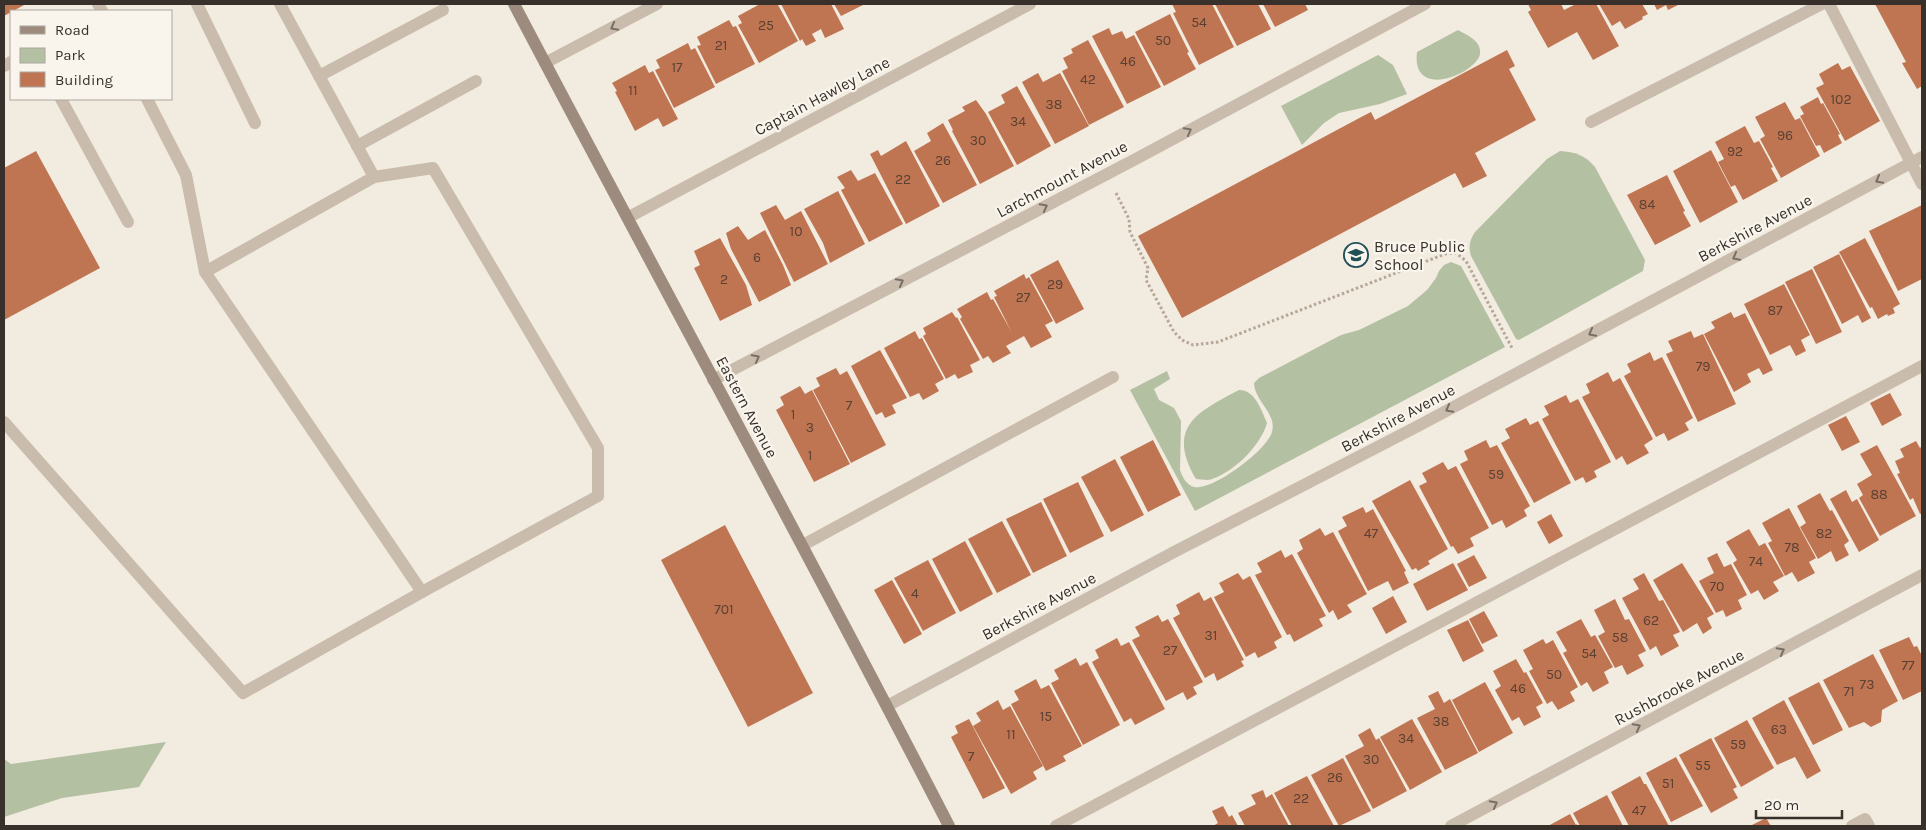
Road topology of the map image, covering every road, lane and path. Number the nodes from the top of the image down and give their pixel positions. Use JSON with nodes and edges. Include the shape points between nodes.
{"nodes":[{"id":1,"x":198,"y":4,"type":"edge"},
{"id":2,"x":514,"y":4,"type":"edge"},
{"id":3,"x":657,"y":4,"type":"edge"},
{"id":4,"x":1030,"y":4,"type":"edge"},
{"id":5,"x":1425,"y":4,"type":"edge"},
{"id":6,"x":1822,"y":4,"type":"edge"},
{"id":7,"x":1828,"y":4,"type":"edge"},
{"id":8,"x":283,"y":5,"type":"edge"},
{"id":9,"x":443,"y":10,"type":"dead end"},
{"id":10,"x":545,"y":63,"type":"junction"},
{"id":11,"x":319,"y":76,"type":"junction"},
{"id":12,"x":476,"y":81,"type":"dead end"},
{"id":13,"x":62,"y":100,"type":"edge"},
{"id":14,"x":148,"y":100,"type":"edge"},
{"id":15,"x":1591,"y":122,"type":"dead end"},
{"id":16,"x":255,"y":123,"type":"dead end"},
{"id":17,"x":357,"y":146,"type":"junction"},
{"id":18,"x":1916,"y":160,"type":"edge"},
{"id":19,"x":374,"y":178,"type":"junction"},
{"id":20,"x":1922,"y":184,"type":"edge"},
{"id":21,"x":1115,"y":190,"type":"dead end"},
{"id":22,"x":628,"y":217,"type":"junction"},
{"id":23,"x":128,"y":222,"type":"dead end"},
{"id":24,"x":205,"y":272,"type":"junction"},
{"id":25,"x":1512,"y":348,"type":"dead end"},
{"id":26,"x":1922,"y":366,"type":"edge"},
{"id":27,"x":1113,"y":377,"type":"dead end"},
{"id":28,"x":713,"y":380,"type":"junction"},
{"id":29,"x":4,"y":422,"type":"edge"},
{"id":30,"x":803,"y":544,"type":"junction"},
{"id":31,"x":1922,"y":575,"type":"edge"},
{"id":32,"x":422,"y":592,"type":"junction"},
{"id":33,"x":887,"y":706,"type":"junction"},
{"id":34,"x":949,"y":826,"type":"edge"},
{"id":35,"x":1056,"y":826,"type":"edge"},
{"id":36,"x":1451,"y":826,"type":"edge"},
{"id":37,"x":1852,"y":826,"type":"edge"},
{"id":38,"x":1869,"y":826,"type":"edge"}],
"edges":[{"from":1,"to":16,"type":"street"},
{"from":2,"to":10,"type":"main road","name":"Eastern Avenue"},
{"from":3,"to":10,"type":"street","one_way":true},
{"from":4,"to":22,"type":"street","name":"Captain Hawley Lane"},
{"from":28,"to":5,"type":"street","name":"Larchmount Avenue","one_way":true},
{"from":6,"to":15,"type":"street"},
{"from":7,"to":18,"type":"street"},
{"from":8,"to":11,"type":"street"},
{"from":9,"to":11,"type":"street"},
{"from":10,"to":22,"type":"main road","name":"Eastern Avenue"},
{"from":11,"to":17,"type":"street"},
{"from":12,"to":17,"type":"street"},
{"from":13,"to":23,"type":"street"},
{"from":14,"to":24,"type":"street","via":[[186,175]]},
{"from":17,"to":19,"type":"street"},
{"from":18,"to":20,"type":"street"},
{"from":18,"to":33,"type":"street","name":"Berkshire Avenue","one_way":true},
{"from":19,"to":24,"type":"street"},
{"from":19,"to":32,"type":"street","via":[[433,168],[598,448],[598,496]]},
{"from":21,"to":25,"type":"path","via":[[1129,219],[1130,232],[1148,268],[1146,280],[1174,332],[1193,345],[1218,342],[1445,254],[1456,253],[1466,262]]},
{"from":22,"to":28,"type":"main road","name":"Eastern Avenue"},
{"from":24,"to":32,"type":"street"},
{"from":26,"to":35,"type":"street"},
{"from":27,"to":30,"type":"street"},
{"from":28,"to":30,"type":"main road","name":"Eastern Avenue"},
{"from":29,"to":32,"type":"street","via":[[243,693]]},
{"from":30,"to":33,"type":"main road","name":"Eastern Avenue"},
{"from":36,"to":31,"type":"street","name":"Rushbrooke Avenue","one_way":true},
{"from":33,"to":34,"type":"main road","name":"Eastern Avenue"},
{"from":37,"to":38,"type":"street","via":[[1866,819]]}]}
